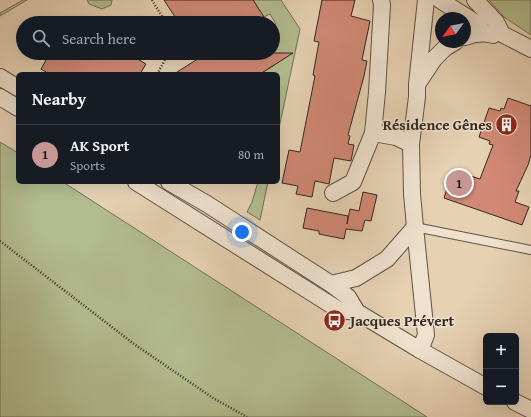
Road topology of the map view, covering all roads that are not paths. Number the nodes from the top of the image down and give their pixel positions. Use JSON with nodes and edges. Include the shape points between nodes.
{"nodes":[{"id":1,"x":381,"y":0,"type":"edge"},
{"id":2,"x":426,"y":0,"type":"edge"},
{"id":3,"x":440,"y":0,"type":"edge"},
{"id":4,"x":475,"y":0,"type":"edge"},
{"id":5,"x":484,"y":33,"type":"junction"},
{"id":6,"x":471,"y":34,"type":"edge"},
{"id":7,"x":502,"y":34,"type":"junction"},
{"id":8,"x":445,"y":48,"type":"edge"},
{"id":9,"x":531,"y":49,"type":"edge"},
{"id":10,"x":0,"y":77,"type":"edge"},
{"id":11,"x":417,"y":84,"type":"junction"},
{"id":12,"x":16,"y":87,"type":"edge"},
{"id":13,"x":0,"y":97,"type":"edge"},
{"id":14,"x":16,"y":107,"type":"edge"},
{"id":15,"x":373,"y":133,"type":"junction"},
{"id":16,"x":411,"y":144,"type":"junction"},
{"id":17,"x":139,"y":184,"type":"edge"},
{"id":18,"x":173,"y":184,"type":"edge"},
{"id":19,"x":333,"y":193,"type":"dead end"},
{"id":20,"x":415,"y":227,"type":"junction"},
{"id":21,"x":531,"y":250,"type":"edge"},
{"id":22,"x":331,"y":284,"type":"junction"},
{"id":23,"x":357,"y":312,"type":"junction"},
{"id":24,"x":420,"y":350,"type":"junction"},
{"id":25,"x":483,"y":385,"type":"edge"},
{"id":26,"x":519,"y":404,"type":"edge"},
{"id":27,"x":531,"y":410,"type":"edge"}],
"edges":[{"from":1,"to":15,"type":"street"},
{"from":2,"to":11,"type":"street"},
{"from":3,"to":5,"type":"street","via":[[476,23]]},
{"from":4,"to":7,"type":"street","via":[[496,22]]},
{"from":5,"to":6,"type":"street"},
{"from":5,"to":7,"type":"street","via":[[496,36]]},
{"from":7,"to":9,"type":"street"},
{"from":8,"to":11,"type":"street"},
{"from":10,"to":12,"type":"street"},
{"from":11,"to":16,"type":"street"},
{"from":13,"to":14,"type":"street"},
{"from":15,"to":16,"type":"street"},
{"from":15,"to":19,"type":"street","via":[[353,182]]},
{"from":16,"to":20,"type":"street"},
{"from":17,"to":23,"type":"street","via":[[339,310]]},
{"from":18,"to":22,"type":"street"},
{"from":20,"to":21,"type":"lane"},
{"from":20,"to":22,"type":"street","via":[[387,259],[356,278]]},
{"from":20,"to":24,"type":"street","via":[[426,335]]},
{"from":22,"to":23,"type":"street","via":[[348,297]]},
{"from":23,"to":24,"type":"street"},
{"from":24,"to":25,"type":"street"},
{"from":26,"to":27,"type":"street"}]}
